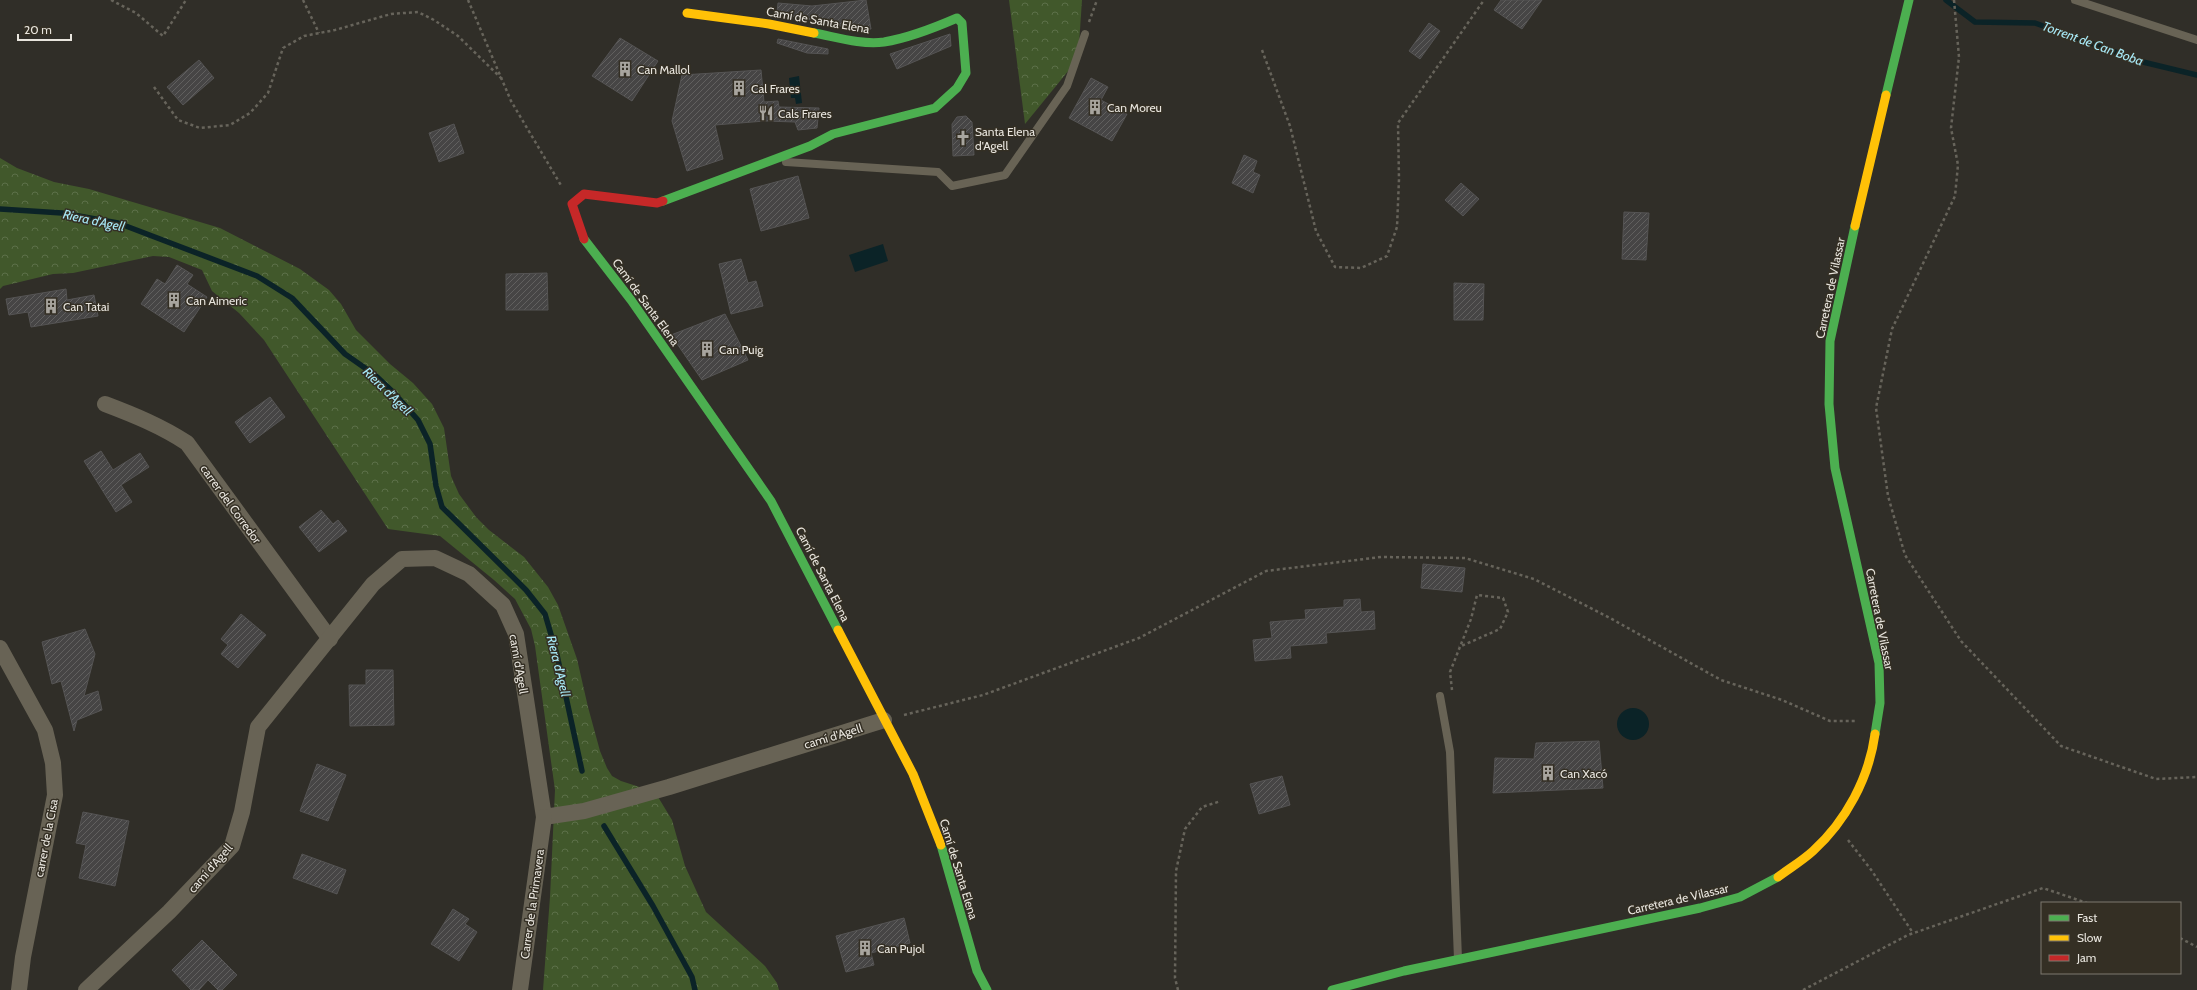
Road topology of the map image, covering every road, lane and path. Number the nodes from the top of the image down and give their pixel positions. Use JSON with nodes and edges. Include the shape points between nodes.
{"nodes":[{"id":1,"x":111,"y":0,"type":"edge"},
{"id":2,"x":186,"y":0,"type":"edge"},
{"id":3,"x":303,"y":0,"type":"edge"},
{"id":4,"x":468,"y":0,"type":"edge"},
{"id":5,"x":1097,"y":0,"type":"edge"},
{"id":6,"x":1484,"y":0,"type":"edge"},
{"id":7,"x":1909,"y":0,"type":"edge"},
{"id":8,"x":1954,"y":0,"type":"edge"},
{"id":9,"x":2075,"y":0,"type":"edge"},
{"id":10,"x":687,"y":13,"type":"dead end"},
{"id":11,"x":319,"y":33,"type":"junction"},
{"id":12,"x":1085,"y":34,"type":"joint"},
{"id":13,"x":2197,"y":40,"type":"edge"},
{"id":14,"x":1262,"y":50,"type":"dead end"},
{"id":15,"x":502,"y":79,"type":"junction"},
{"id":16,"x":154,"y":87,"type":"dead end"},
{"id":17,"x":767,"y":163,"type":"junction"},
{"id":18,"x":572,"y":204,"type":"junction"},
{"id":19,"x":105,"y":404,"type":"dead end"},
{"id":20,"x":330,"y":639,"type":"junction"},
{"id":21,"x":1459,"y":647,"type":"junction"},
{"id":22,"x":0,"y":648,"type":"edge"},
{"id":23,"x":1452,"y":693,"type":"dead end"},
{"id":24,"x":1440,"y":696,"type":"dead end"},
{"id":25,"x":884,"y":720,"type":"junction"},
{"id":26,"x":1877,"y":722,"type":"junction"},
{"id":27,"x":2197,"y":778,"type":"edge"},
{"id":28,"x":1221,"y":801,"type":"dead end"},
{"id":29,"x":544,"y":817,"type":"junction"},
{"id":30,"x":1836,"y":824,"type":"junction"},
{"id":31,"x":2084,"y":902,"type":"edge"},
{"id":32,"x":1913,"y":933,"type":"junction"},
{"id":33,"x":2181,"y":939,"type":"edge"},
{"id":34,"x":2197,"y":947,"type":"edge"},
{"id":35,"x":1458,"y":960,"type":"junction"},
{"id":36,"x":19,"y":990,"type":"edge"},
{"id":37,"x":86,"y":990,"type":"edge"},
{"id":38,"x":520,"y":990,"type":"edge"},
{"id":39,"x":987,"y":990,"type":"edge"},
{"id":40,"x":1178,"y":990,"type":"edge"},
{"id":41,"x":1332,"y":990,"type":"edge"},
{"id":42,"x":1804,"y":990,"type":"edge"}],
"edges":[{"from":1,"to":2,"type":"path","via":[[136,13],[163,36]]},
{"from":3,"to":11,"type":"path"},
{"from":4,"to":15,"type":"path"},
{"from":5,"to":12,"type":"path"},
{"from":6,"to":14,"type":"path","via":[[1398,123],[1397,227],[1388,256],[1361,268],[1335,267],[1316,231],[1290,126]]},
{"from":7,"to":26,"type":"street","name":"Carretera de Vilassar","via":[[1830,340],[1829,404],[1835,468],[1879,663],[1880,703]]},
{"from":8,"to":27,"type":"path","via":[[1959,57],[1951,128],[1958,166],[1955,196],[1892,329],[1876,408],[1888,496],[1905,555],[1961,641],[2061,746],[2156,779]]},
{"from":9,"to":13,"type":"lane"},
{"from":10,"to":17,"type":"street","name":"Camí de Santa Elena","via":[[768,24],[854,41],[883,42],[931,29],[957,18],[962,23],[966,72],[957,88],[935,108],[833,134]]},
{"from":11,"to":15,"type":"path","via":[[391,14],[418,12],[458,36]]},
{"from":11,"to":16,"type":"path","via":[[304,36],[282,48],[268,93],[250,113],[230,125],[200,128],[178,120]]},
{"from":12,"to":17,"type":"lane","via":[[1067,86],[1005,175],[952,186],[938,172]]},
{"from":15,"to":18,"type":"path","via":[[511,101]]},
{"from":17,"to":18,"type":"street","name":"Camí de Santa Elena","via":[[657,203],[584,194]]},
{"from":18,"to":25,"type":"street","name":"Camí de Santa Elena","via":[[584,236],[771,501]]},
{"from":19,"to":20,"type":"street","name":"carrer del Corredor","via":[[153,423],[187,443]]},
{"from":20,"to":29,"type":"street","name":"camí d'Agell","via":[[373,584],[402,559],[435,558],[469,574],[503,605],[516,634]]},
{"from":20,"to":37,"type":"street","name":"camí d'Agell","via":[[258,728],[242,812],[232,846],[169,912]]},
{"from":21,"to":21,"type":"path","via":[[1500,628],[1508,612],[1502,598],[1477,595],[1471,619]]},
{"from":21,"to":23,"type":"path","via":[[1450,672]]},
{"from":22,"to":36,"type":"street","name":"carrer de la Cisa","via":[[45,730],[53,763],[55,795]]},
{"from":24,"to":35,"type":"lane","via":[[1450,752]]},
{"from":25,"to":26,"type":"path","via":[[983,695],[1140,638],[1266,572],[1381,557],[1465,558],[1534,579],[1721,680],[1782,700],[1830,721]]},
{"from":25,"to":29,"type":"street","name":"camí d'Agell","via":[[669,787],[584,811]]},
{"from":25,"to":39,"type":"street","name":"Camí de Santa Elena","via":[[913,774],[942,847],[978,971]]},
{"from":26,"to":30,"type":"street","name":"Carretera de Vilassar","via":[[1874,744],[1862,784]]},
{"from":28,"to":40,"type":"path","via":[[1202,807],[1185,829],[1176,871],[1175,978]]},
{"from":29,"to":38,"type":"street","name":"Carrer de la Primavera"},
{"from":30,"to":32,"type":"path","via":[[1872,871]]},
{"from":30,"to":35,"type":"street","name":"Carretera de Vilassar","via":[[1812,851],[1778,877],[1740,896],[1700,908]]},
{"from":31,"to":32,"type":"path","via":[[2043,888]]},
{"from":32,"to":42,"type":"path"},
{"from":33,"to":34,"type":"path"},
{"from":35,"to":41,"type":"street","name":"Carretera de Vilassar"}]}
